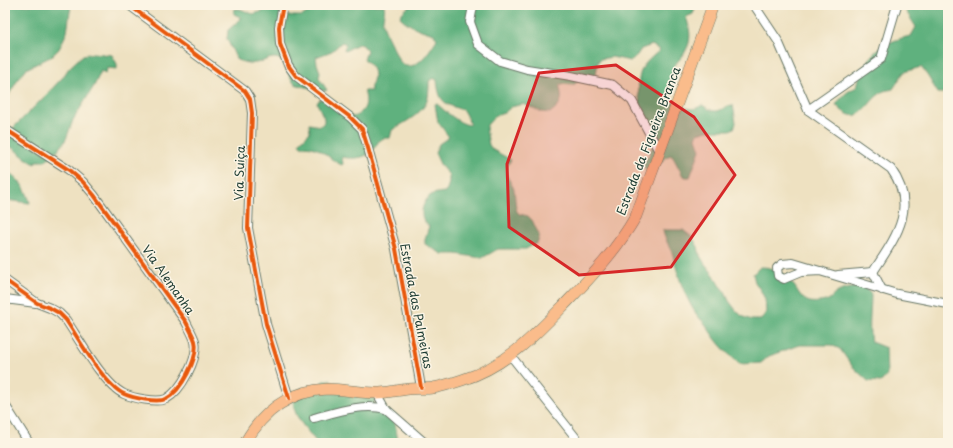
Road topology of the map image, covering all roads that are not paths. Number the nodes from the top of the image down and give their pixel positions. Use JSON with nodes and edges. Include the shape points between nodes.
{"nodes":[{"id":1,"x":129,"y":5,"type":"edge"},
{"id":2,"x":285,"y":5,"type":"edge"},
{"id":3,"x":474,"y":5,"type":"edge"},
{"id":4,"x":713,"y":5,"type":"edge"},
{"id":5,"x":754,"y":5,"type":"edge"},
{"id":6,"x":897,"y":5,"type":"edge"},
{"id":7,"x":808,"y":110,"type":"junction"},
{"id":8,"x":5,"y":129,"type":"edge"},
{"id":9,"x":659,"y":151,"type":"junction"},
{"id":10,"x":821,"y":272,"type":"dead end"},
{"id":11,"x":873,"y":272,"type":"junction"},
{"id":12,"x":832,"y":275,"type":"junction"},
{"id":13,"x":5,"y":280,"type":"edge"},
{"id":14,"x":882,"y":290,"type":"junction"},
{"id":15,"x":5,"y":299,"type":"edge"},
{"id":16,"x":37,"y":303,"type":"junction"},
{"id":17,"x":948,"y":304,"type":"edge"},
{"id":18,"x":511,"y":356,"type":"junction"},
{"id":19,"x":421,"y":388,"type":"junction"},
{"id":20,"x":377,"y":393,"type":"junction"},
{"id":21,"x":289,"y":398,"type":"junction"},
{"id":22,"x":5,"y":405,"type":"edge"},
{"id":23,"x":386,"y":409,"type":"junction"},
{"id":24,"x":314,"y":418,"type":"dead end"},
{"id":25,"x":246,"y":442,"type":"edge"},
{"id":26,"x":29,"y":443,"type":"edge"},
{"id":27,"x":425,"y":443,"type":"edge"},
{"id":28,"x":580,"y":443,"type":"edge"}],
"edges":[{"from":1,"to":21,"type":"street","name":"Via Suiça","via":[[245,91],[250,99],[252,113],[248,228],[266,324]]},
{"from":2,"to":19,"type":"street","name":"Estrada das Palmeiras","via":[[279,27],[280,44],[288,65],[296,76],[362,129],[396,249]]},
{"from":3,"to":9,"type":"street","via":[[470,22],[478,44],[500,61],[527,69],[613,85],[632,101]]},
{"from":4,"to":9,"type":"main road","name":"Estrada da Figueira Branca"},
{"from":5,"to":7,"type":"street","via":[[778,41]]},
{"from":6,"to":7,"type":"street","via":[[881,59]]},
{"from":7,"to":11,"type":"street","via":[[891,169],[899,179],[903,189],[904,212],[897,236]]},
{"from":8,"to":16,"type":"street","name":"Via Alemanha","via":[[69,170],[94,195],[186,322],[195,341],[196,352],[192,365],[178,389],[166,399],[140,399],[124,394],[99,370],[66,320],[59,313]]},
{"from":9,"to":18,"type":"main road","name":"Estrada da Figueira Branca","via":[[636,216],[628,231],[584,284]]},
{"from":10,"to":12,"type":"street"},
{"from":11,"to":12,"type":"street"},
{"from":11,"to":14,"type":"street"},
{"from":12,"to":14,"type":"street"},
{"from":13,"to":16,"type":"street","name":"Via Alemanha"},
{"from":14,"to":17,"type":"street"},
{"from":15,"to":16,"type":"street"},
{"from":18,"to":19,"type":"main road","name":"Estrada da Figueira Branca","via":[[464,380],[432,388]]},
{"from":18,"to":28,"type":"street"},
{"from":19,"to":20,"type":"main road","name":"Estrada da Figueira Branca"},
{"from":20,"to":21,"type":"main road","name":"Estrada da Figueira Branca","via":[[328,389]]},
{"from":20,"to":23,"type":"street"},
{"from":21,"to":25,"type":"main road","name":"Estrada da Figueira Branca","via":[[267,414]]},
{"from":22,"to":26,"type":"street"},
{"from":23,"to":24,"type":"street","via":[[376,406],[348,409]]},
{"from":23,"to":27,"type":"street"}]}
